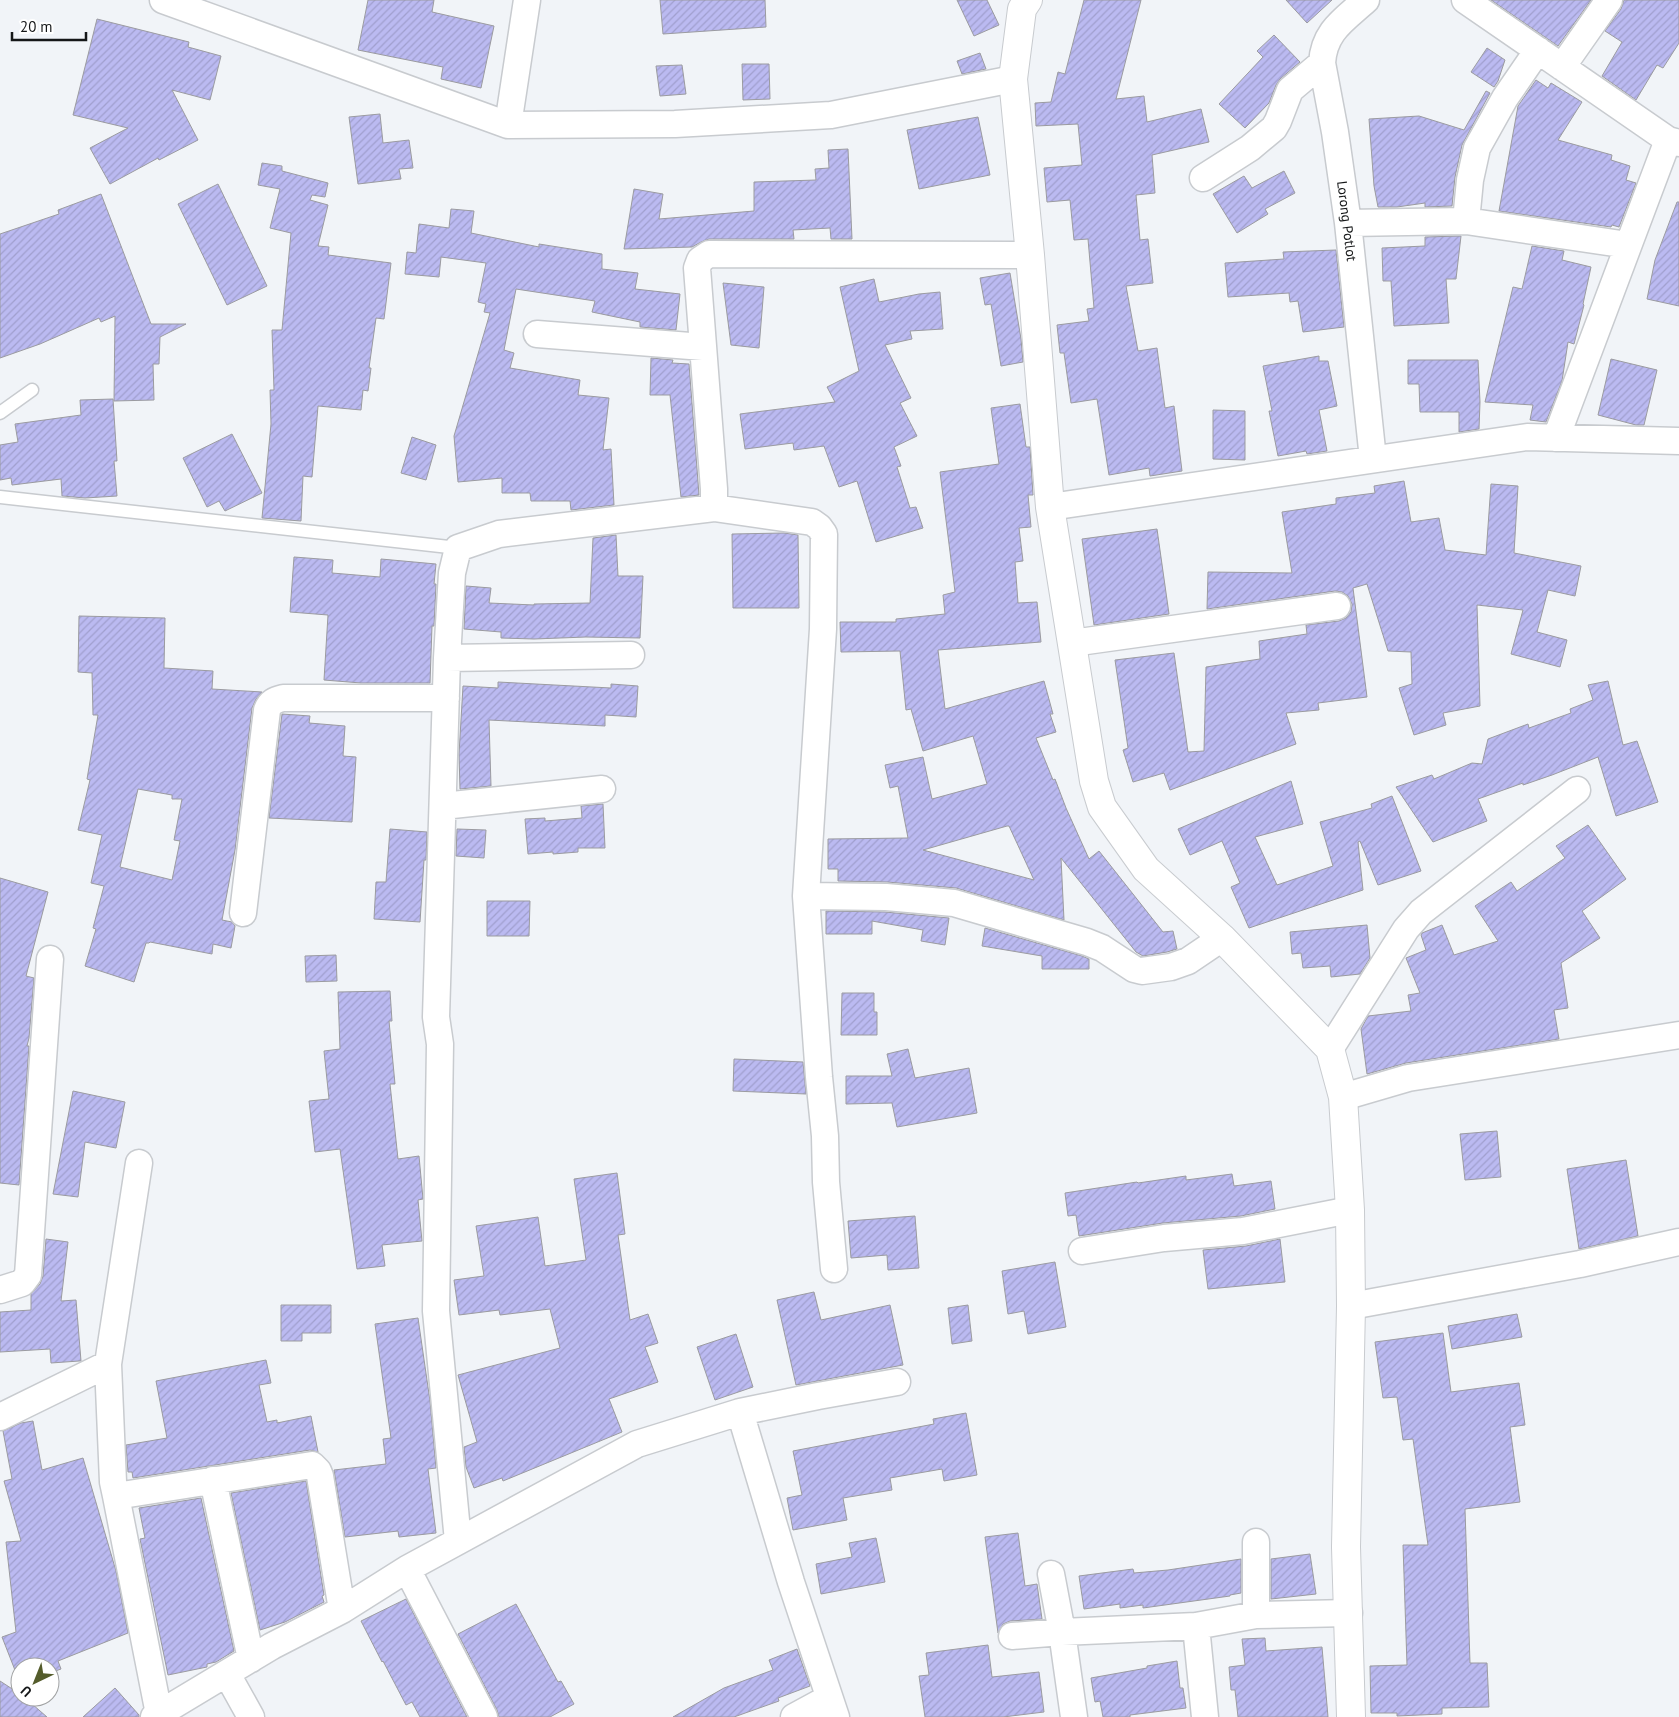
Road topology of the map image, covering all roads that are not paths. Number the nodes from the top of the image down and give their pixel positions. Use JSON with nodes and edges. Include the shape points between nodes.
{"nodes":[{"id":1,"x":163,"y":0,"type":"edge"},
{"id":2,"x":527,"y":0,"type":"edge"},
{"id":3,"x":1366,"y":0,"type":"edge"},
{"id":4,"x":1466,"y":0,"type":"edge"},
{"id":5,"x":1609,"y":0,"type":"edge"},
{"id":6,"x":1022,"y":3,"type":"edge"},
{"id":7,"x":1538,"y":50,"type":"junction"},
{"id":8,"x":1322,"y":63,"type":"junction"},
{"id":9,"x":1562,"y":67,"type":"junction"},
{"id":10,"x":1012,"y":79,"type":"junction"},
{"id":11,"x":508,"y":125,"type":"junction"},
{"id":12,"x":1673,"y":142,"type":"edge"},
{"id":13,"x":1203,"y":178,"type":"dead end"},
{"id":14,"x":1466,"y":221,"type":"junction"},
{"id":15,"x":1348,"y":223,"type":"junction"},
{"id":16,"x":1628,"y":245,"type":"junction"},
{"id":17,"x":1030,"y":255,"type":"junction"},
{"id":18,"x":537,"y":334,"type":"dead end"},
{"id":19,"x":703,"y":347,"type":"junction"},
{"id":20,"x":32,"y":390,"type":"dead end"},
{"id":21,"x":0,"y":413,"type":"edge"},
{"id":22,"x":1556,"y":438,"type":"junction"},
{"id":23,"x":1679,"y":441,"type":"edge"},
{"id":24,"x":1373,"y":459,"type":"junction"},
{"id":25,"x":0,"y":497,"type":"edge"},
{"id":26,"x":1050,"y":507,"type":"junction"},
{"id":27,"x":714,"y":508,"type":"junction"},
{"id":28,"x":458,"y":548,"type":"junction"},
{"id":29,"x":1337,"y":606,"type":"dead end"},
{"id":30,"x":1072,"y":643,"type":"junction"},
{"id":31,"x":631,"y":655,"type":"dead end"},
{"id":32,"x":447,"y":658,"type":"junction"},
{"id":33,"x":446,"y":698,"type":"junction"},
{"id":34,"x":602,"y":789,"type":"dead end"},
{"id":35,"x":1577,"y":790,"type":"dead end"},
{"id":36,"x":443,"y":806,"type":"junction"},
{"id":37,"x":806,"y":896,"type":"junction"},
{"id":38,"x":243,"y":913,"type":"dead end"},
{"id":39,"x":1222,"y":938,"type":"junction"},
{"id":40,"x":50,"y":959,"type":"dead end"},
{"id":41,"x":1679,"y":1035,"type":"edge"},
{"id":42,"x":1330,"y":1049,"type":"junction"},
{"id":43,"x":1343,"y":1097,"type":"junction"},
{"id":44,"x":139,"y":1164,"type":"dead end"},
{"id":45,"x":1350,"y":1210,"type":"junction"},
{"id":46,"x":1679,"y":1242,"type":"edge"},
{"id":47,"x":1082,"y":1251,"type":"dead end"},
{"id":48,"x":834,"y":1269,"type":"dead end"},
{"id":49,"x":0,"y":1290,"type":"edge"},
{"id":50,"x":1351,"y":1306,"type":"junction"},
{"id":51,"x":108,"y":1364,"type":"junction"},
{"id":52,"x":896,"y":1382,"type":"dead end"},
{"id":53,"x":740,"y":1412,"type":"junction"},
{"id":54,"x":0,"y":1417,"type":"edge"},
{"id":55,"x":214,"y":1480,"type":"junction"},
{"id":56,"x":116,"y":1496,"type":"junction"},
{"id":57,"x":458,"y":1540,"type":"junction"},
{"id":58,"x":1256,"y":1542,"type":"dead end"},
{"id":59,"x":407,"y":1569,"type":"junction"},
{"id":60,"x":1051,"y":1574,"type":"dead end"},
{"id":61,"x":342,"y":1610,"type":"junction"},
{"id":62,"x":1348,"y":1613,"type":"junction"},
{"id":63,"x":1256,"y":1615,"type":"junction"},
{"id":64,"x":1196,"y":1626,"type":"junction"},
{"id":65,"x":1062,"y":1632,"type":"junction"},
{"id":66,"x":1012,"y":1636,"type":"dead end"},
{"id":67,"x":251,"y":1659,"type":"junction"},
{"id":68,"x":227,"y":1674,"type":"junction"},
{"id":69,"x":832,"y":1707,"type":"edge"},
{"id":70,"x":157,"y":1715,"type":"edge"},
{"id":71,"x":251,"y":1717,"type":"edge"},
{"id":72,"x":484,"y":1717,"type":"edge"},
{"id":73,"x":794,"y":1717,"type":"edge"},
{"id":74,"x":1074,"y":1717,"type":"edge"},
{"id":75,"x":1205,"y":1717,"type":"edge"},
{"id":76,"x":1350,"y":1717,"type":"edge"}],
"edges":[{"from":1,"to":11,"type":"street"},
{"from":2,"to":11,"type":"street"},
{"from":3,"to":8,"type":"street","name":"Lorong Potlot","via":[[1332,31]]},
{"from":4,"to":7,"type":"street"},
{"from":5,"to":9,"type":"street"},
{"from":6,"to":10,"type":"street"},
{"from":7,"to":9,"type":"street"},
{"from":7,"to":14,"type":"street","via":[[1505,98],[1478,148],[1470,180]]},
{"from":8,"to":13,"type":"street","via":[[1290,90],[1274,128],[1250,148]]},
{"from":8,"to":15,"type":"street","name":"Lorong Potlot"},
{"from":9,"to":12,"type":"street"},
{"from":10,"to":11,"type":"street","via":[[831,115],[675,124]]},
{"from":10,"to":17,"type":"street"},
{"from":12,"to":16,"type":"street"},
{"from":14,"to":15,"type":"street"},
{"from":14,"to":16,"type":"street"},
{"from":15,"to":24,"type":"street","name":"Lorong Potlot"},
{"from":16,"to":22,"type":"street"},
{"from":17,"to":19,"type":"street","via":[[709,254],[700,260],[696,268]]},
{"from":17,"to":26,"type":"street"},
{"from":18,"to":19,"type":"street"},
{"from":19,"to":27,"type":"street"},
{"from":20,"to":21,"type":"lane"},
{"from":22,"to":23,"type":"street"},
{"from":22,"to":24,"type":"street","via":[[1526,437]]},
{"from":24,"to":26,"type":"street"},
{"from":25,"to":28,"type":"lane"},
{"from":26,"to":30,"type":"street"},
{"from":27,"to":28,"type":"street","via":[[499,534]]},
{"from":27,"to":37,"type":"street","via":[[812,522],[824,534],[823,629]]},
{"from":28,"to":32,"type":"street","via":[[452,573]]},
{"from":29,"to":30,"type":"street"},
{"from":30,"to":39,"type":"street","via":[[1094,781],[1102,807],[1146,869]]},
{"from":31,"to":32,"type":"street"},
{"from":32,"to":33,"type":"street"},
{"from":33,"to":36,"type":"street"},
{"from":33,"to":38,"type":"street","via":[[283,698],[270,704]]},
{"from":34,"to":36,"type":"street"},
{"from":35,"to":42,"type":"street","via":[[1420,912]]},
{"from":36,"to":57,"type":"street","via":[[436,1017],[440,1044],[436,1311]]},
{"from":37,"to":39,"type":"street","via":[[886,897],[954,903],[1087,942],[1142,971],[1188,961]]},
{"from":37,"to":48,"type":"street"},
{"from":39,"to":42,"type":"street"},
{"from":40,"to":49,"type":"street","via":[[28,1275],[22,1283]]},
{"from":41,"to":43,"type":"street","via":[[1408,1078]]},
{"from":42,"to":43,"type":"street"},
{"from":43,"to":45,"type":"street"},
{"from":44,"to":51,"type":"street"},
{"from":45,"to":47,"type":"street","via":[[1243,1230]]},
{"from":45,"to":50,"type":"street"},
{"from":46,"to":50,"type":"street","via":[[1580,1264]]},
{"from":50,"to":62,"type":"street","via":[[1346,1547]]},
{"from":51,"to":54,"type":"street"},
{"from":51,"to":56,"type":"street","via":[[112,1482]]},
{"from":52,"to":53,"type":"street"},
{"from":53,"to":57,"type":"street","via":[[637,1444]]},
{"from":53,"to":69,"type":"street"},
{"from":55,"to":56,"type":"street"},
{"from":55,"to":61,"type":"street","via":[[312,1465],[318,1471]]},
{"from":55,"to":67,"type":"street"},
{"from":56,"to":70,"type":"street"},
{"from":57,"to":59,"type":"street"},
{"from":58,"to":63,"type":"street"},
{"from":59,"to":61,"type":"street"},
{"from":59,"to":72,"type":"street"},
{"from":60,"to":65,"type":"street"},
{"from":61,"to":67,"type":"street"},
{"from":62,"to":63,"type":"street"},
{"from":62,"to":76,"type":"street"},
{"from":63,"to":64,"type":"street"},
{"from":64,"to":65,"type":"street"},
{"from":64,"to":75,"type":"street"},
{"from":65,"to":66,"type":"street"},
{"from":65,"to":74,"type":"street"},
{"from":67,"to":68,"type":"street"},
{"from":68,"to":70,"type":"street"},
{"from":68,"to":71,"type":"street"},
{"from":69,"to":73,"type":"street"}]}
